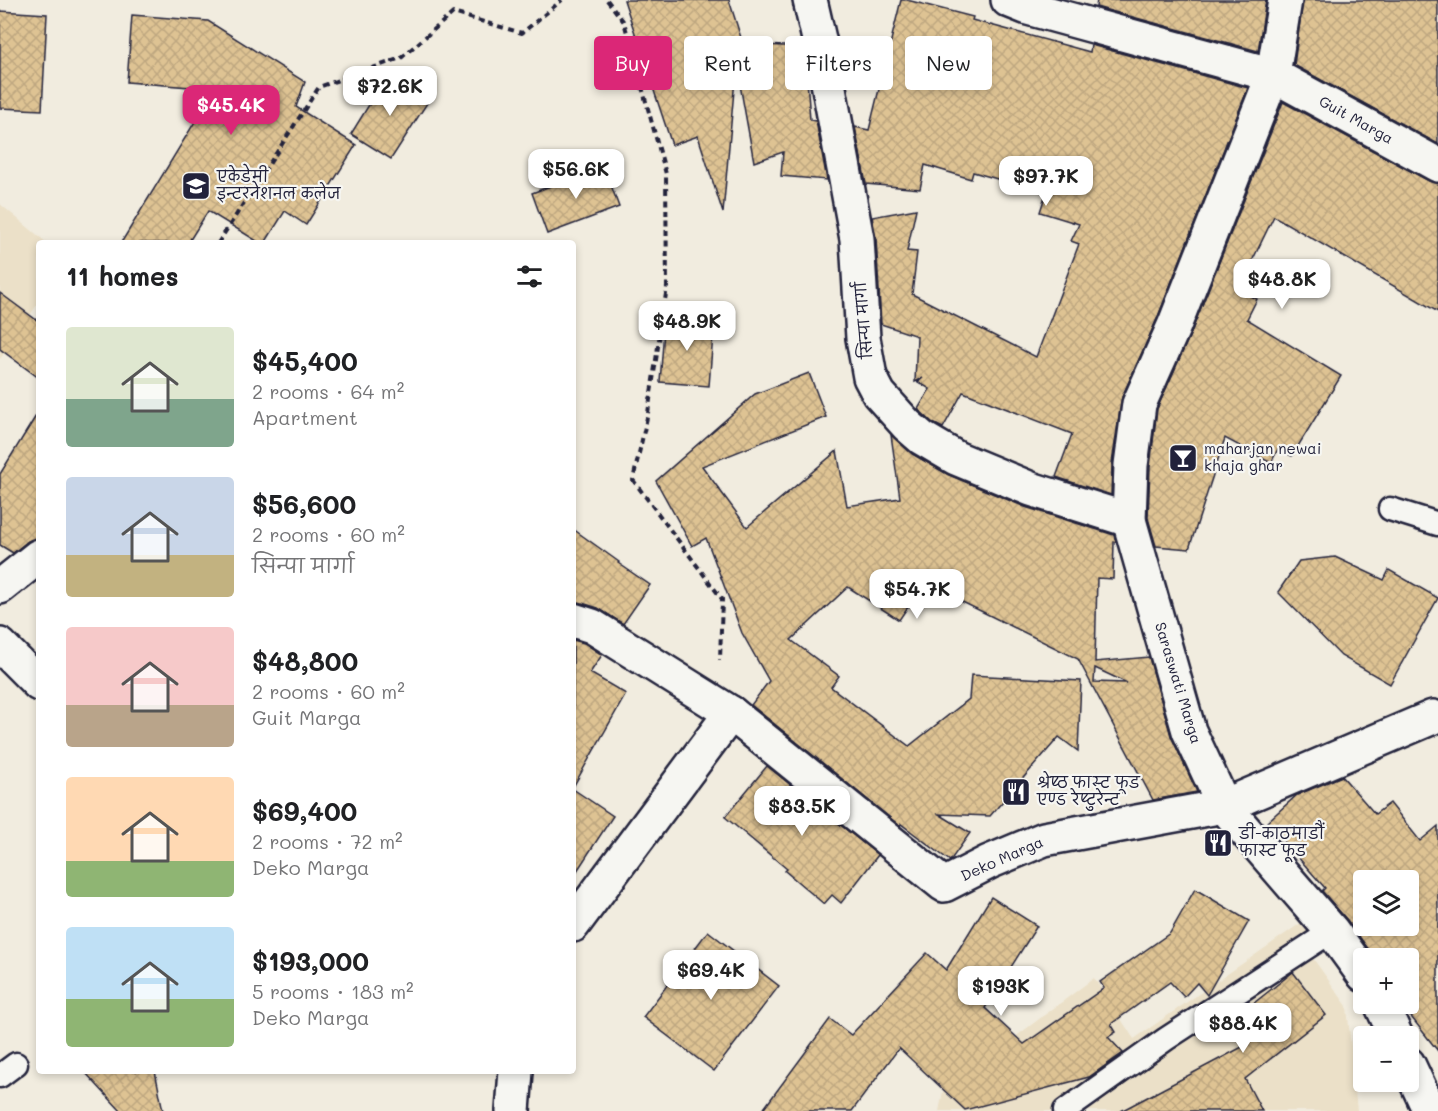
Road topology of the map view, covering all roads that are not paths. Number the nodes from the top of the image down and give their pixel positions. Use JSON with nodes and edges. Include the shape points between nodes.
{"nodes":[{"id":1,"x":810,"y":0,"type":"edge"},
{"id":2,"x":1008,"y":0,"type":"edge"},
{"id":3,"x":1285,"y":0,"type":"edge"},
{"id":4,"x":1273,"y":75,"type":"junction"},
{"id":5,"x":1438,"y":165,"type":"edge"},
{"id":6,"x":1390,"y":509,"type":"dead end"},
{"id":7,"x":1129,"y":520,"type":"junction"},
{"id":8,"x":1438,"y":524,"type":"edge"},
{"id":9,"x":36,"y":558,"type":"edge"},
{"id":10,"x":0,"y":587,"type":"edge"},
{"id":11,"x":576,"y":621,"type":"edge"},
{"id":12,"x":0,"y":645,"type":"edge"},
{"id":13,"x":36,"y":681,"type":"edge"},
{"id":14,"x":731,"y":713,"type":"junction"},
{"id":15,"x":1433,"y":717,"type":"dead end"},
{"id":16,"x":1224,"y":806,"type":"junction"},
{"id":17,"x":576,"y":921,"type":"edge"},
{"id":18,"x":1332,"y":931,"type":"junction"},
{"id":19,"x":1353,"y":960,"type":"edge"},
{"id":20,"x":516,"y":1074,"type":"edge"},
{"id":21,"x":1419,"y":1088,"type":"edge"},
{"id":22,"x":513,"y":1111,"type":"edge"},
{"id":23,"x":1065,"y":1111,"type":"edge"},
{"id":24,"x":1430,"y":1111,"type":"edge"}],
"edges":[{"from":1,"to":7,"type":"street","name":"सिन्पा मार्गा","via":[[857,239],[863,338],[870,377],[879,394],[922,438],[956,458],[1031,489]]},
{"from":2,"to":4,"type":"street","name":"Guit Marga"},
{"from":3,"to":4,"type":"street","name":"Saraswati Marga"},
{"from":4,"to":5,"type":"street","name":"Guit Marga"},
{"from":4,"to":7,"type":"street","name":"Saraswati Marga","via":[[1139,404]]},
{"from":6,"to":8,"type":"lane"},
{"from":7,"to":16,"type":"street","name":"Saraswati Marga","via":[[1190,731]]},
{"from":9,"to":10,"type":"street"},
{"from":11,"to":14,"type":"street","name":"Deko Marga","via":[[592,626]]},
{"from":12,"to":13,"type":"street"},
{"from":14,"to":16,"type":"street","name":"Deko Marga","via":[[944,885],[1044,839]]},
{"from":14,"to":17,"type":"street"},
{"from":15,"to":16,"type":"street"},
{"from":16,"to":18,"type":"street","name":"Saraswati Marga"},
{"from":18,"to":19,"type":"street","name":"Saraswati Marga"},
{"from":18,"to":23,"type":"lane","via":[[1166,1039]]},
{"from":20,"to":22,"type":"street"},
{"from":21,"to":24,"type":"street"}]}
